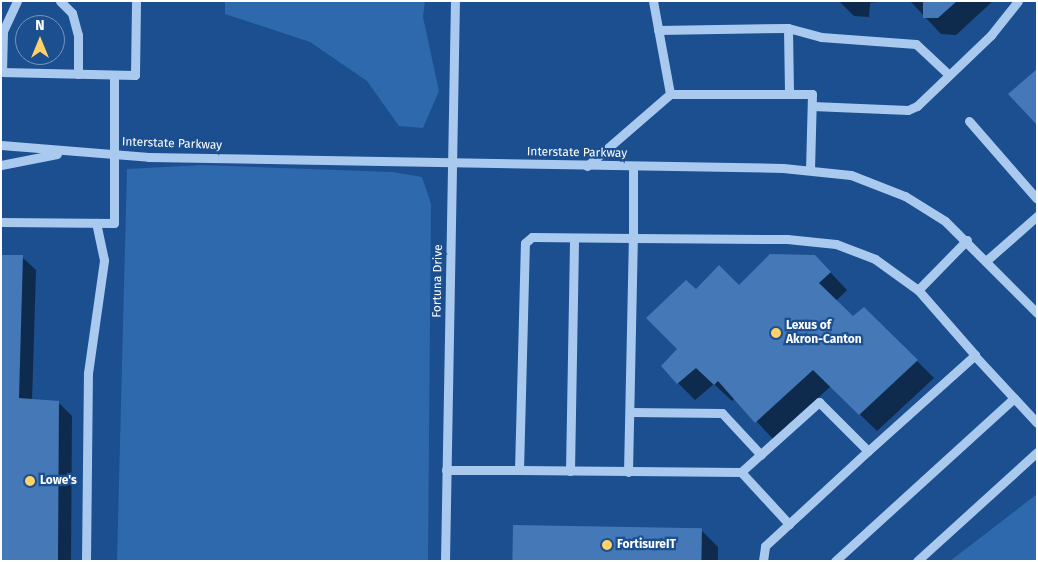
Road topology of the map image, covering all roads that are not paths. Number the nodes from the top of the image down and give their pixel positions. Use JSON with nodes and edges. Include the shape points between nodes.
{"nodes":[{"id":1,"x":18,"y":1,"type":"edge"},
{"id":2,"x":60,"y":1,"type":"edge"},
{"id":3,"x":136,"y":1,"type":"edge"},
{"id":4,"x":455,"y":1,"type":"edge"},
{"id":5,"x":653,"y":1,"type":"edge"},
{"id":6,"x":1018,"y":1,"type":"edge"},
{"id":7,"x":788,"y":28,"type":"junction"},
{"id":8,"x":658,"y":30,"type":"junction"},
{"id":9,"x":2,"y":72,"type":"edge"},
{"id":10,"x":78,"y":74,"type":"junction"},
{"id":11,"x":114,"y":75,"type":"junction"},
{"id":12,"x":949,"y":75,"type":"junction"},
{"id":13,"x":670,"y":94,"type":"junction"},
{"id":14,"x":789,"y":94,"type":"junction"},
{"id":15,"x":812,"y":106,"type":"junction"},
{"id":16,"x":969,"y":121,"type":"dead end"},
{"id":17,"x":1,"y":145,"type":"edge"},
{"id":18,"x":67,"y":152,"type":"junction"},
{"id":19,"x":114,"y":154,"type":"junction"},
{"id":20,"x":451,"y":164,"type":"junction"},
{"id":21,"x":1,"y":165,"type":"edge"},
{"id":22,"x":587,"y":166,"type":"junction"},
{"id":23,"x":633,"y":166,"type":"junction"},
{"id":24,"x":810,"y":170,"type":"junction"},
{"id":25,"x":1037,"y":199,"type":"edge"},
{"id":26,"x":1037,"y":216,"type":"edge"},
{"id":27,"x":1,"y":222,"type":"edge"},
{"id":28,"x":96,"y":223,"type":"junction"},
{"id":29,"x":574,"y":238,"type":"junction"},
{"id":30,"x":633,"y":238,"type":"junction"},
{"id":31,"x":967,"y":240,"type":"junction"},
{"id":32,"x":987,"y":260,"type":"junction"},
{"id":33,"x":918,"y":290,"type":"junction"},
{"id":34,"x":1035,"y":308,"type":"edge"},
{"id":35,"x":975,"y":356,"type":"junction"},
{"id":36,"x":1014,"y":398,"type":"junction"},
{"id":37,"x":630,"y":412,"type":"junction"},
{"id":38,"x":1037,"y":423,"type":"edge"},
{"id":39,"x":868,"y":451,"type":"junction"},
{"id":40,"x":1037,"y":452,"type":"edge"},
{"id":41,"x":761,"y":456,"type":"junction"},
{"id":42,"x":446,"y":470,"type":"junction"},
{"id":43,"x":519,"y":470,"type":"junction"},
{"id":44,"x":570,"y":471,"type":"junction"},
{"id":45,"x":628,"y":472,"type":"junction"},
{"id":46,"x":741,"y":472,"type":"junction"},
{"id":47,"x":788,"y":524,"type":"junction"},
{"id":48,"x":86,"y":561,"type":"edge"},
{"id":49,"x":445,"y":561,"type":"edge"},
{"id":50,"x":763,"y":561,"type":"edge"},
{"id":51,"x":835,"y":561,"type":"edge"},
{"id":52,"x":917,"y":561,"type":"edge"}],
"edges":[{"from":1,"to":9,"type":"street","via":[[3,31]]},
{"from":2,"to":10,"type":"street","via":[[72,13],[78,35]]},
{"from":3,"to":11,"type":"street","via":[[135,75]]},
{"from":4,"to":20,"type":"street","name":"Fortuna Drive"},
{"from":5,"to":8,"type":"street"},
{"from":6,"to":12,"type":"street"},
{"from":7,"to":8,"type":"street"},
{"from":7,"to":12,"type":"street","via":[[821,37],[916,44]]},
{"from":7,"to":14,"type":"street"},
{"from":8,"to":13,"type":"street"},
{"from":9,"to":10,"type":"street"},
{"from":10,"to":11,"type":"street"},
{"from":11,"to":19,"type":"street"},
{"from":12,"to":15,"type":"street","via":[[908,110]]},
{"from":13,"to":14,"type":"street"},
{"from":13,"to":22,"type":"street"},
{"from":14,"to":15,"type":"street","via":[[812,94]]},
{"from":15,"to":24,"type":"street"},
{"from":16,"to":25,"type":"street"},
{"from":17,"to":18,"type":"street","name":"Interstate Parkway"},
{"from":18,"to":19,"type":"street","name":"Interstate Parkway"},
{"from":18,"to":21,"type":"street","name":"Interstate Parkway"},
{"from":19,"to":20,"type":"street","name":"Interstate Parkway"},
{"from":19,"to":28,"type":"street","via":[[114,223]]},
{"from":20,"to":22,"type":"street","name":"Interstate Parkway"},
{"from":20,"to":42,"type":"street","name":"Fortuna Drive"},
{"from":22,"to":23,"type":"street","name":"Interstate Parkway"},
{"from":23,"to":24,"type":"street","name":"Interstate Parkway"},
{"from":23,"to":30,"type":"street"},
{"from":24,"to":31,"type":"street","name":"Interstate Parkway","via":[[878,184],[932,211]]},
{"from":26,"to":32,"type":"street"},
{"from":27,"to":28,"type":"street"},
{"from":28,"to":48,"type":"street","via":[[104,260],[88,372]]},
{"from":29,"to":30,"type":"street"},
{"from":29,"to":43,"type":"street","via":[[532,237],[525,243]]},
{"from":29,"to":44,"type":"street"},
{"from":30,"to":33,"type":"street","via":[[787,239],[836,244],[874,259]]},
{"from":30,"to":37,"type":"street"},
{"from":31,"to":32,"type":"street","name":"Interstate Parkway"},
{"from":31,"to":33,"type":"street"},
{"from":32,"to":34,"type":"street","name":"Interstate Parkway"},
{"from":33,"to":35,"type":"street"},
{"from":35,"to":36,"type":"street"},
{"from":35,"to":39,"type":"street"},
{"from":36,"to":38,"type":"street"},
{"from":36,"to":51,"type":"street"},
{"from":37,"to":41,"type":"street","via":[[722,412]]},
{"from":37,"to":45,"type":"street"},
{"from":39,"to":41,"type":"street","via":[[819,402]]},
{"from":39,"to":47,"type":"street"},
{"from":40,"to":52,"type":"street"},
{"from":41,"to":46,"type":"street"},
{"from":42,"to":43,"type":"street"},
{"from":42,"to":49,"type":"street","name":"Fortuna Drive"},
{"from":43,"to":44,"type":"street"},
{"from":44,"to":45,"type":"street"},
{"from":45,"to":46,"type":"street"},
{"from":46,"to":47,"type":"street"},
{"from":47,"to":50,"type":"street","via":[[765,546]]}]}
